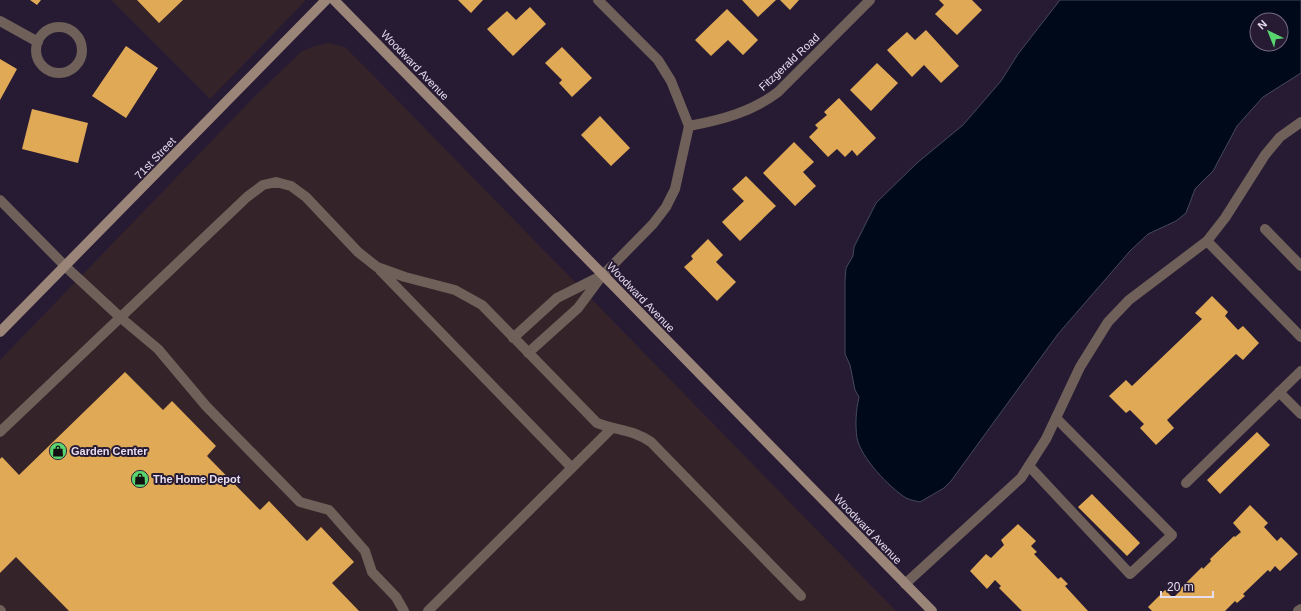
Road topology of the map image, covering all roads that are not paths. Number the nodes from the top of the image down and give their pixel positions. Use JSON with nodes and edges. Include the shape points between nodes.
{"nodes":[{"id":1,"x":326,"y":0,"type":"edge"},
{"id":2,"x":334,"y":0,"type":"edge"},
{"id":3,"x":598,"y":0,"type":"edge"},
{"id":4,"x":870,"y":0,"type":"edge"},
{"id":5,"x":0,"y":21,"type":"edge"},
{"id":6,"x":38,"y":42,"type":"junction"},
{"id":7,"x":1301,"y":122,"type":"edge"},
{"id":8,"x":689,"y":126,"type":"junction"},
{"id":9,"x":0,"y":200,"type":"edge"},
{"id":10,"x":1265,"y":229,"type":"dead end"},
{"id":11,"x":1206,"y":241,"type":"junction"},
{"id":12,"x":1301,"y":266,"type":"edge"},
{"id":13,"x":66,"y":267,"type":"junction"},
{"id":14,"x":377,"y":267,"type":"junction"},
{"id":15,"x":603,"y":275,"type":"junction"},
{"id":16,"x":121,"y":318,"type":"junction"},
{"id":17,"x":0,"y":332,"type":"edge"},
{"id":18,"x":1301,"y":337,"type":"edge"},
{"id":19,"x":513,"y":338,"type":"junction"},
{"id":20,"x":528,"y":353,"type":"junction"},
{"id":21,"x":1301,"y":371,"type":"edge"},
{"id":22,"x":1279,"y":392,"type":"junction"},
{"id":23,"x":1301,"y":414,"type":"edge"},
{"id":24,"x":1056,"y":418,"type":"junction"},
{"id":25,"x":611,"y":429,"type":"junction"},
{"id":26,"x":0,"y":432,"type":"edge"},
{"id":27,"x":1029,"y":466,"type":"junction"},
{"id":28,"x":572,"y":468,"type":"junction"},
{"id":29,"x":1186,"y":483,"type":"dead end"},
{"id":30,"x":905,"y":584,"type":"junction"},
{"id":31,"x":801,"y":596,"type":"dead end"},
{"id":32,"x":1301,"y":609,"type":"edge"},
{"id":33,"x":404,"y":611,"type":"edge"},
{"id":34,"x":428,"y":611,"type":"edge"},
{"id":35,"x":932,"y":611,"type":"edge"},
{"id":36,"x":1298,"y":611,"type":"edge"}],
"edges":[{"from":1,"to":13,"type":"main road","name":"71st Street"},
{"from":2,"to":15,"type":"main road","name":"Woodward Avenue"},
{"from":3,"to":8,"type":"street","via":[[658,60],[671,81]]},
{"from":4,"to":8,"type":"street","name":"Fitzgerald Road","via":[[768,99],[714,121]]},
{"from":5,"to":6,"type":"street"},
{"from":6,"to":6,"type":"street","via":[[48,30],[62,27],[80,40],[82,55],[74,68],[68,72],[52,72],[40,64],[36,49]]},
{"from":7,"to":11,"type":"street","via":[[1280,137],[1265,155],[1225,218]]},
{"from":8,"to":15,"type":"street","via":[[675,189],[666,208]]},
{"from":9,"to":13,"type":"street"},
{"from":10,"to":12,"type":"street"},
{"from":11,"to":18,"type":"street"},
{"from":11,"to":24,"type":"street","via":[[1129,300],[1108,322],[1080,367]]},
{"from":13,"to":16,"type":"street"},
{"from":13,"to":17,"type":"main road","name":"71st Street"},
{"from":14,"to":16,"type":"street","via":[[358,252],[306,197],[291,186],[276,182],[263,185],[247,197]]},
{"from":14,"to":19,"type":"street","via":[[455,290],[482,305]]},
{"from":14,"to":28,"type":"street"},
{"from":15,"to":19,"type":"street","via":[[557,298]]},
{"from":15,"to":20,"type":"street","via":[[578,308]]},
{"from":15,"to":30,"type":"main road","name":"Woodward Avenue"},
{"from":16,"to":26,"type":"street"},
{"from":16,"to":33,"type":"street","via":[[158,349],[206,406],[300,502],[329,510],[365,550],[372,572],[396,598]]},
{"from":19,"to":20,"type":"street"},
{"from":20,"to":25,"type":"street","via":[[597,423]]},
{"from":21,"to":22,"type":"street"},
{"from":22,"to":23,"type":"street"},
{"from":22,"to":29,"type":"street"},
{"from":24,"to":27,"type":"street"},
{"from":24,"to":27,"type":"street","via":[[1172,535],[1130,574]]},
{"from":25,"to":28,"type":"street"},
{"from":25,"to":31,"type":"street","via":[[628,430],[651,442]]},
{"from":27,"to":30,"type":"street","via":[[1010,488]]},
{"from":28,"to":34,"type":"street"},
{"from":30,"to":35,"type":"main road","name":"Woodward Avenue"},
{"from":32,"to":36,"type":"street"}]}
